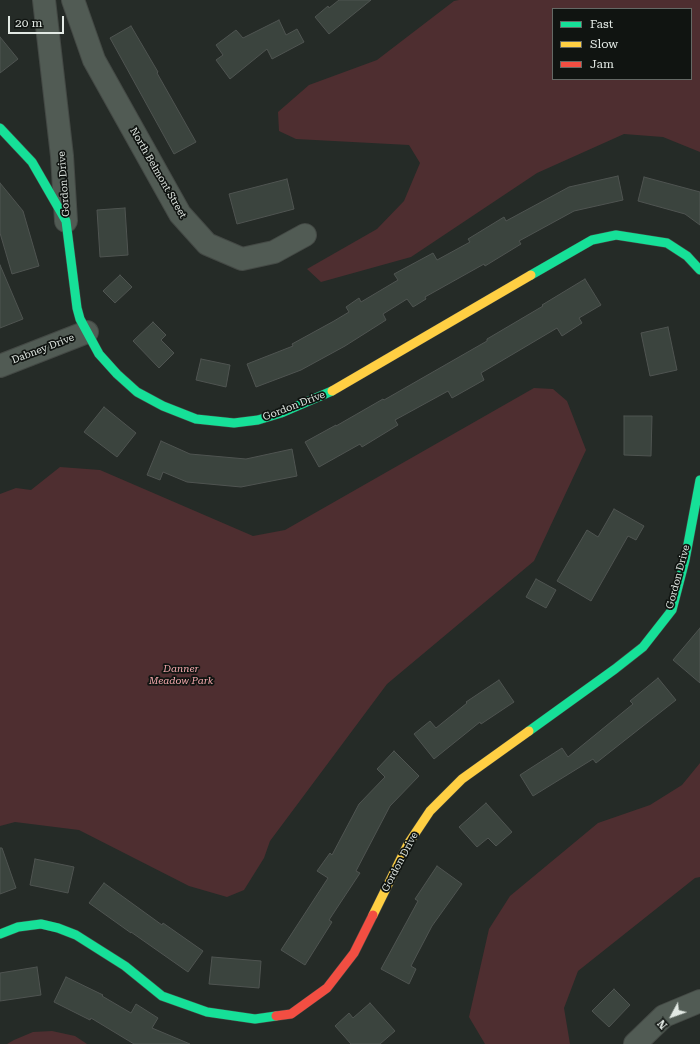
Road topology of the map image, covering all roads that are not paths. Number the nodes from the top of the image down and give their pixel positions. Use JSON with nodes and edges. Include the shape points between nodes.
{"nodes":[{"id":1,"x":44,"y":0,"type":"edge"},
{"id":2,"x":73,"y":0,"type":"edge"},
{"id":3,"x":0,"y":128,"type":"edge"},
{"id":4,"x":66,"y":221,"type":"junction"},
{"id":5,"x":305,"y":235,"type":"dead end"},
{"id":6,"x":700,"y":270,"type":"edge"},
{"id":7,"x":86,"y":332,"type":"junction"},
{"id":8,"x":0,"y":366,"type":"edge"},
{"id":9,"x":700,"y":480,"type":"edge"},
{"id":10,"x":0,"y":934,"type":"edge"},
{"id":11,"x":700,"y":1001,"type":"edge"},
{"id":12,"x":635,"y":1044,"type":"edge"}],
"edges":[{"from":1,"to":4,"type":"street","name":"Gordon Drive","via":[[62,156]]},
{"from":2,"to":5,"type":"street","name":"North Belmont Street","via":[[94,60],[180,214],[207,244],[242,259],[274,252]]},
{"from":3,"to":4,"type":"street","via":[[32,162]]},
{"from":4,"to":7,"type":"street","name":"Gordon Drive","via":[[77,308]]},
{"from":6,"to":7,"type":"street","name":"Gordon Drive","via":[[687,256],[667,243],[616,235],[592,240],[330,392],[281,413],[258,420],[234,423],[196,419],[163,406],[138,392],[99,354]]},
{"from":7,"to":8,"type":"street","name":"Dabney Drive"},
{"from":9,"to":10,"type":"street","name":"Gordon Drive","via":[[685,560],[672,610],[643,647],[462,779],[430,811],[408,844],[354,953],[327,988],[290,1014],[255,1019],[207,1012],[162,996],[125,966],[76,935],[41,924],[18,927]]},
{"from":11,"to":12,"type":"street","via":[[664,1016]]}]}
